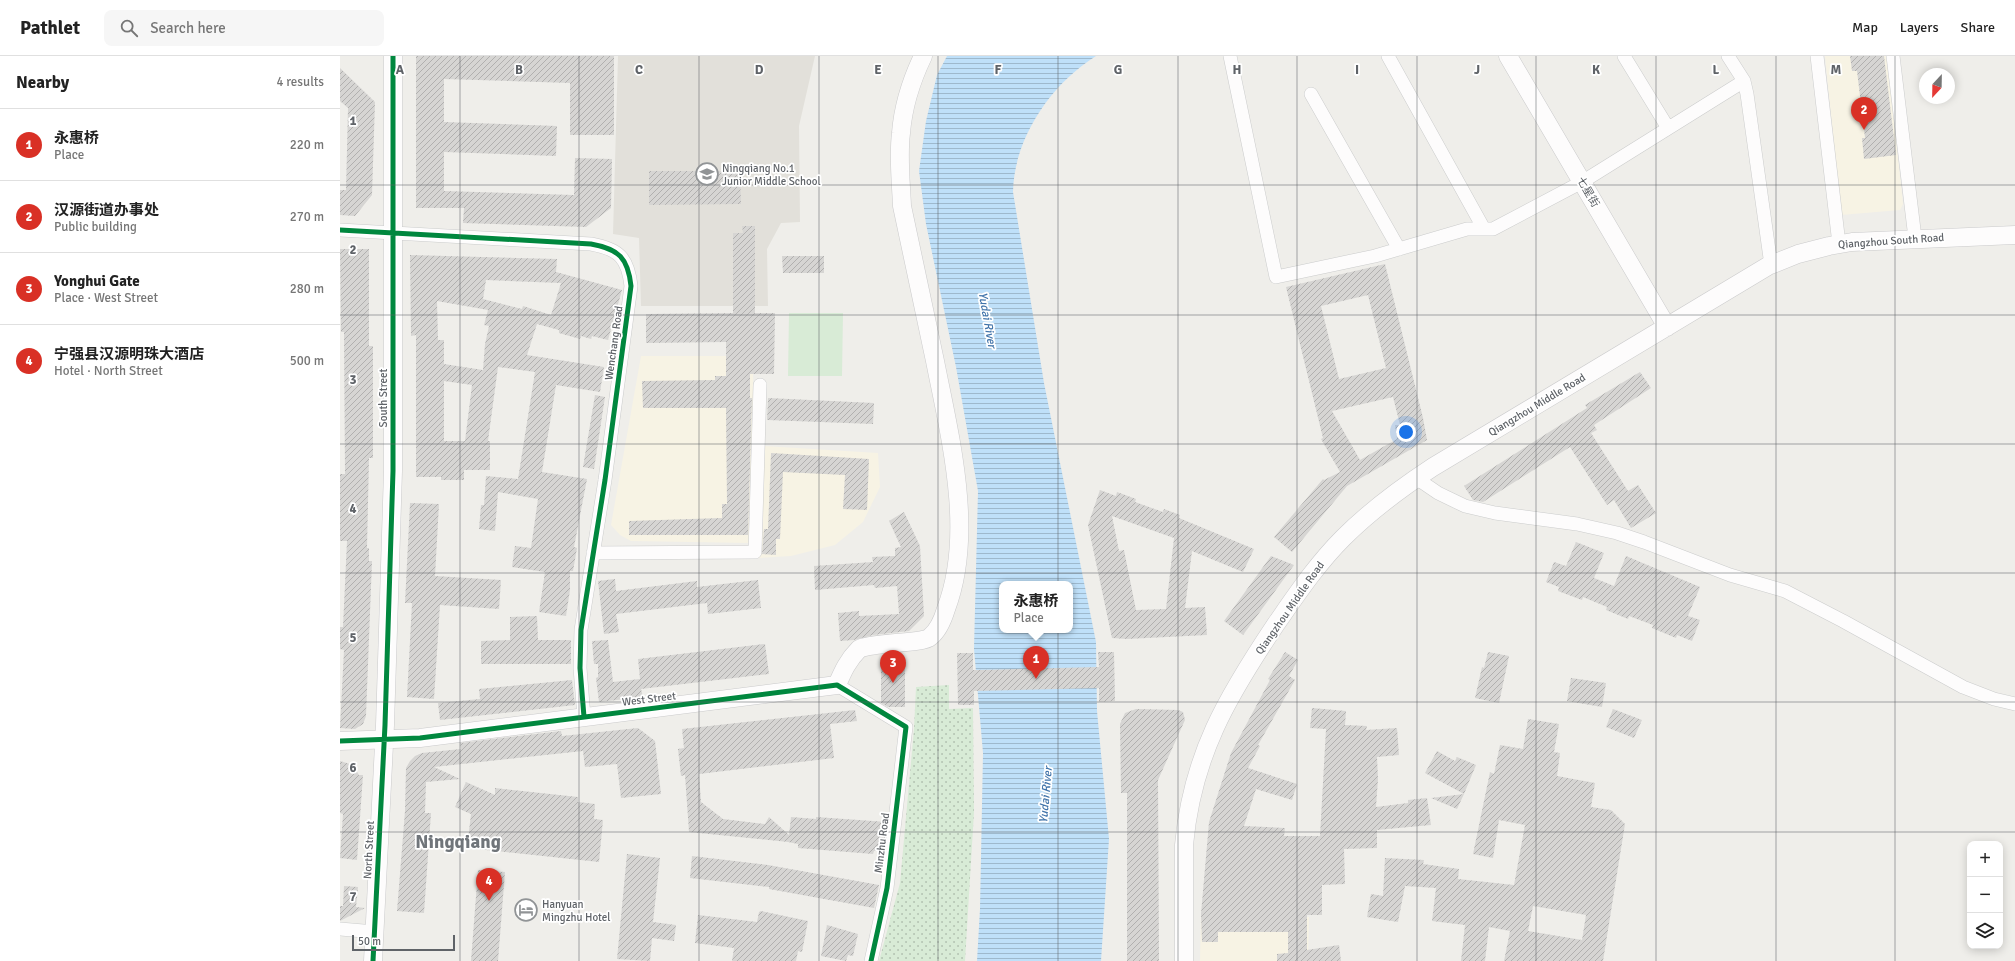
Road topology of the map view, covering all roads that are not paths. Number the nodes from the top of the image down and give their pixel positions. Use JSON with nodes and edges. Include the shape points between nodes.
{"nodes":[{"id":1,"x":393,"y":56,"type":"edge"},
{"id":2,"x":923,"y":56,"type":"edge"},
{"id":3,"x":1230,"y":56,"type":"edge"},
{"id":4,"x":1388,"y":56,"type":"edge"},
{"id":5,"x":1508,"y":56,"type":"edge"},
{"id":6,"x":1624,"y":56,"type":"edge"},
{"id":7,"x":1728,"y":56,"type":"edge"},
{"id":8,"x":1817,"y":56,"type":"edge"},
{"id":9,"x":1893,"y":56,"type":"edge"},
{"id":10,"x":1744,"y":81,"type":"junction"},
{"id":11,"x":1311,"y":94,"type":"dead end"},
{"id":12,"x":1668,"y":128,"type":"junction"},
{"id":13,"x":1582,"y":182,"type":"junction"},
{"id":14,"x":1484,"y":229,"type":"junction"},
{"id":15,"x":340,"y":230,"type":"edge"},
{"id":16,"x":393,"y":233,"type":"junction"},
{"id":17,"x":2015,"y":236,"type":"edge"},
{"id":18,"x":1915,"y":238,"type":"junction"},
{"id":19,"x":1839,"y":244,"type":"junction"},
{"id":20,"x":1399,"y":249,"type":"junction"},
{"id":21,"x":1771,"y":265,"type":"junction"},
{"id":22,"x":1667,"y":327,"type":"junction"},
{"id":23,"x":760,"y":385,"type":"dead end"},
{"id":24,"x":1416,"y":478,"type":"junction"},
{"id":25,"x":593,"y":553,"type":"junction"},
{"id":26,"x":837,"y":685,"type":"junction"},
{"id":27,"x":2015,"y":704,"type":"edge"},
{"id":28,"x":584,"y":717,"type":"junction"},
{"id":29,"x":384,"y":739,"type":"junction"},
{"id":30,"x":340,"y":741,"type":"edge"},
{"id":31,"x":340,"y":929,"type":"edge"},
{"id":32,"x":375,"y":932,"type":"junction"},
{"id":33,"x":373,"y":961,"type":"edge"},
{"id":34,"x":871,"y":961,"type":"edge"},
{"id":35,"x":1184,"y":961,"type":"edge"}],
"edges":[{"from":1,"to":16,"type":"street","name":"South Street"},
{"from":2,"to":26,"type":"street","via":[[900,133],[900,174],[902,206],[955,462],[959,526],[954,583],[942,620],[929,639],[859,649],[844,667]]},
{"from":3,"to":20,"type":"street","via":[[1276,277]]},
{"from":4,"to":14,"type":"street"},
{"from":5,"to":13,"type":"street","name":"七星街"},
{"from":6,"to":12,"type":"street"},
{"from":7,"to":10,"type":"street"},
{"from":8,"to":19,"type":"street"},
{"from":9,"to":18,"type":"street"},
{"from":10,"to":12,"type":"street"},
{"from":10,"to":21,"type":"street"},
{"from":11,"to":20,"type":"street"},
{"from":12,"to":13,"type":"street"},
{"from":13,"to":14,"type":"street","via":[[1493,229]]},
{"from":13,"to":22,"type":"street","name":"七星街"},
{"from":14,"to":20,"type":"street","via":[[1467,229]]},
{"from":15,"to":16,"type":"street","name":"Wenchang Road"},
{"from":16,"to":25,"type":"street","name":"Wenchang Road","via":[[591,244],[606,247],[621,255],[629,269],[631,286]]},
{"from":16,"to":29,"type":"street","name":"South Street","via":[[393,471]]},
{"from":17,"to":18,"type":"street","name":"Qiangzhou South Road"},
{"from":18,"to":19,"type":"street","name":"Qiangzhou South Road"},
{"from":19,"to":21,"type":"street","name":"Qiangzhou South Road","via":[[1798,254]]},
{"from":21,"to":22,"type":"street","name":"Qiangzhou South Road"},
{"from":22,"to":24,"type":"street","name":"Qiangzhou Middle Road"},
{"from":23,"to":25,"type":"street","via":[[755,552]]},
{"from":24,"to":27,"type":"street","via":[[1438,493],[1465,506],[1617,533],[1730,576],[1785,592],[1963,687]]},
{"from":24,"to":35,"type":"street","name":"Qiangzhou Middle Road","via":[[1355,526],[1311,575],[1244,674],[1210,736],[1197,773],[1185,828]]},
{"from":25,"to":28,"type":"street","name":"Wenchang Road","via":[[581,630],[580,668]]},
{"from":26,"to":28,"type":"street","name":"West Street"},
{"from":26,"to":34,"type":"street","name":"Minzhu Road","via":[[906,727],[887,888]]},
{"from":28,"to":29,"type":"street","name":"West Street","via":[[420,738]]},
{"from":29,"to":30,"type":"street","name":"West Street"},
{"from":29,"to":32,"type":"street","name":"North Street"},
{"from":31,"to":32,"type":"street"},
{"from":32,"to":33,"type":"street","name":"North Street"}]}
